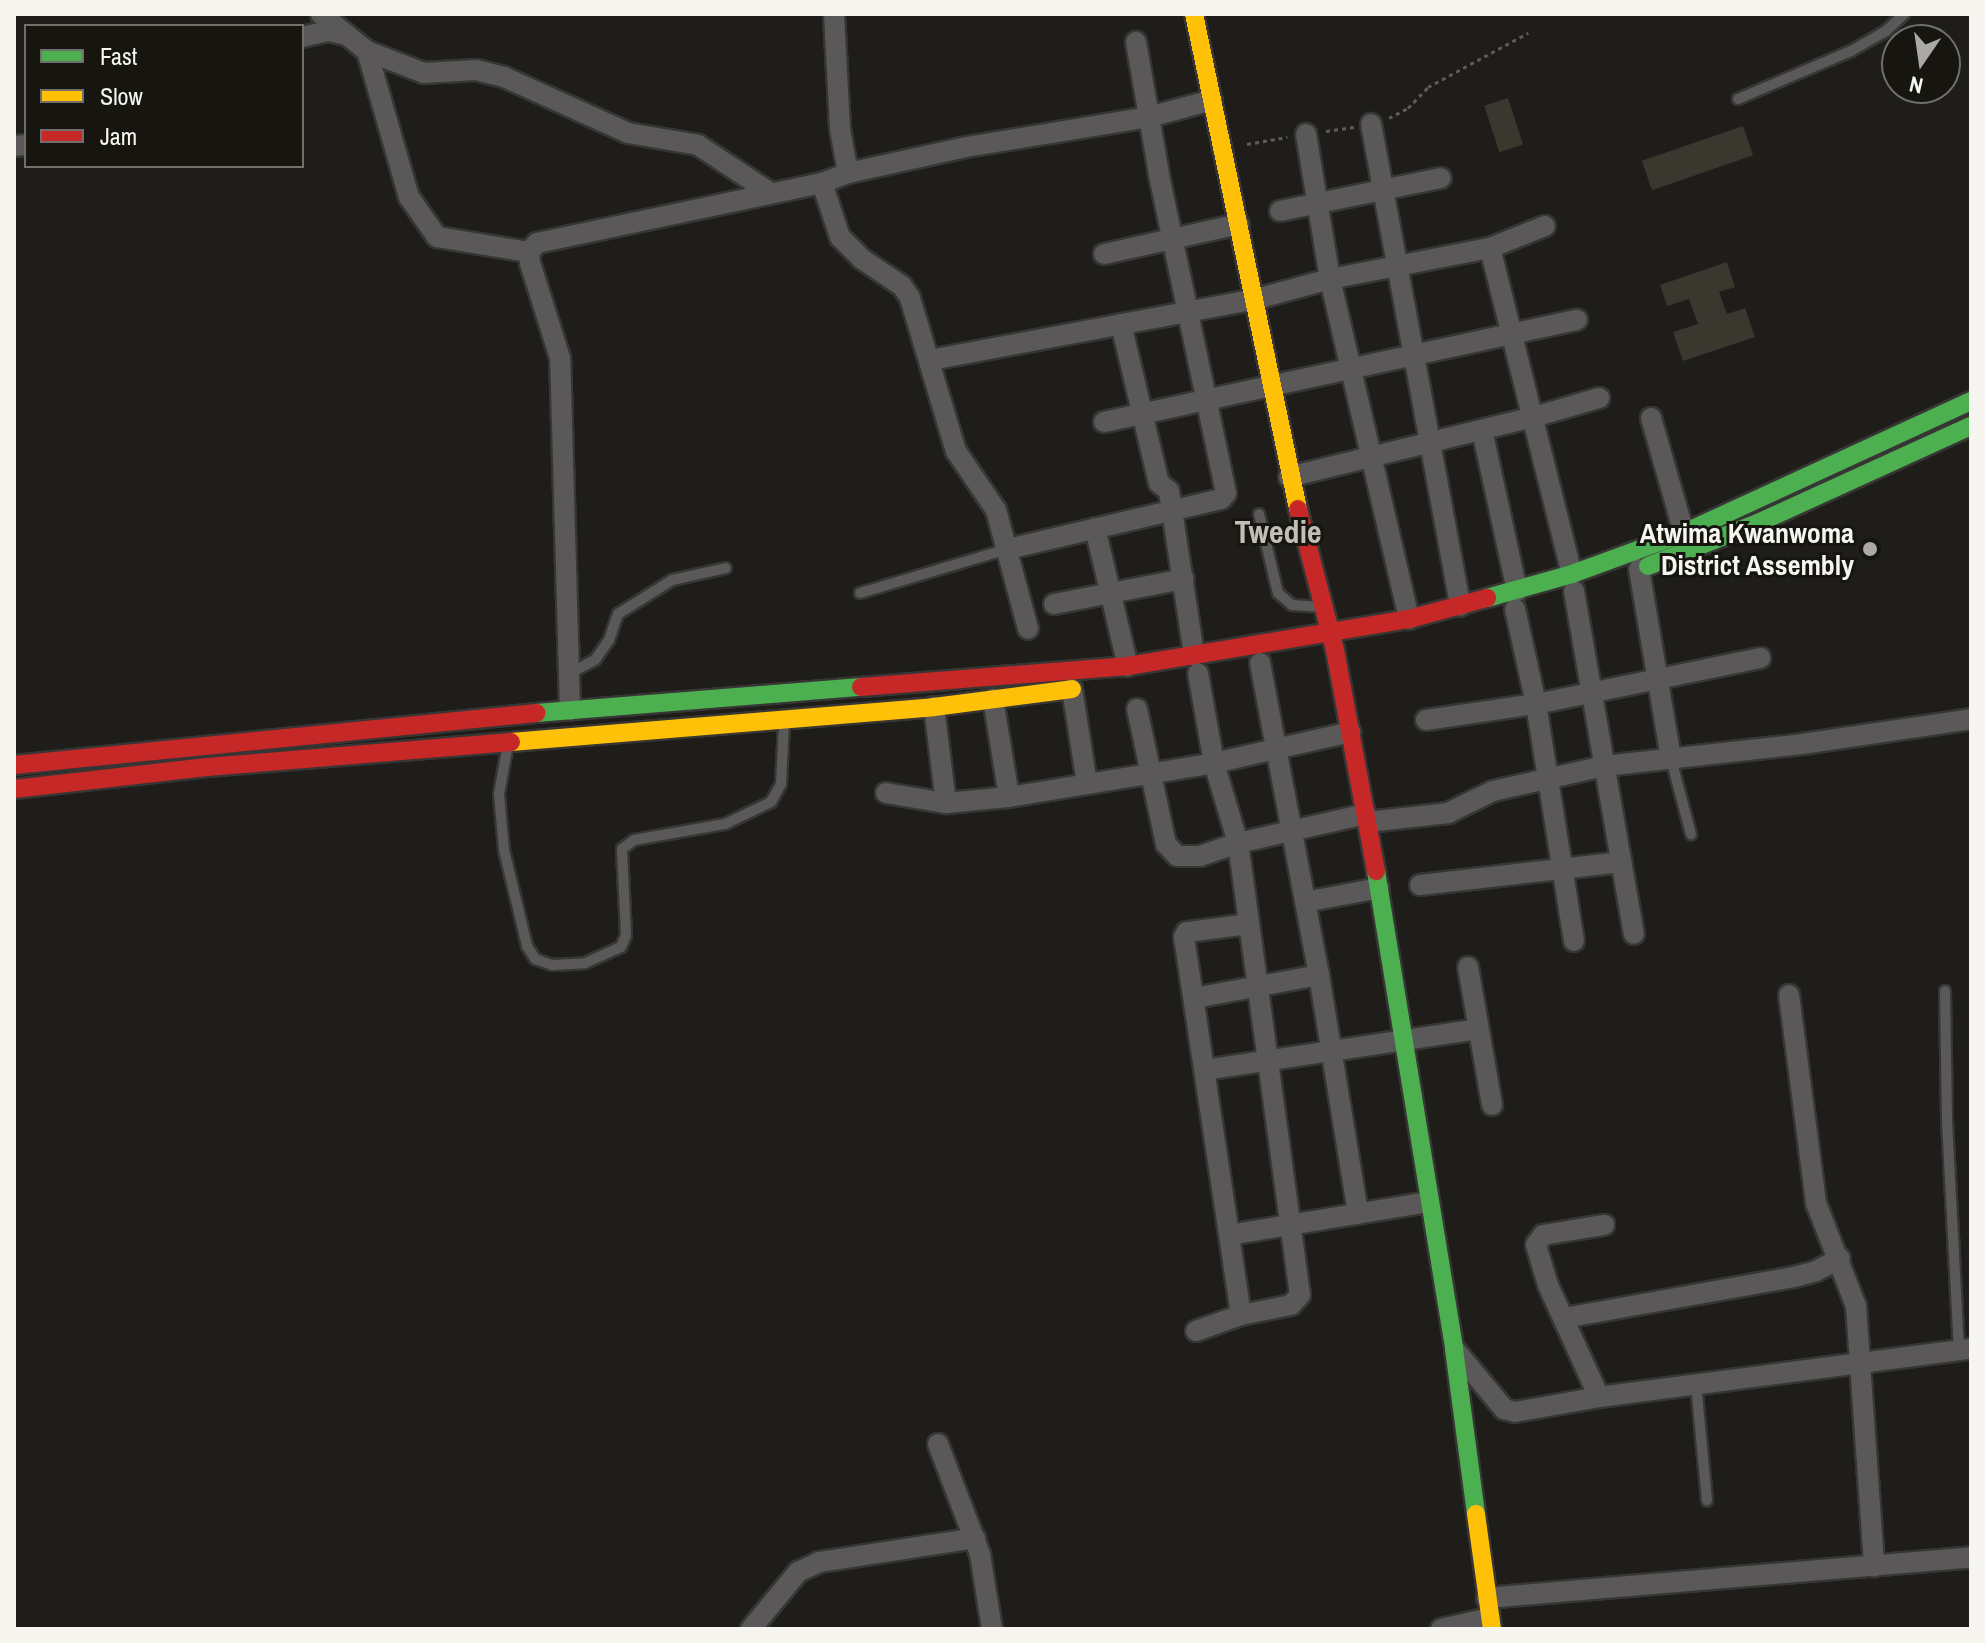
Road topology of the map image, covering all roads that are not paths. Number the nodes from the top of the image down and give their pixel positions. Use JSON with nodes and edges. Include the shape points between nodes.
{"nodes":[{"id":1,"x":321,"y":14,"type":"edge"},
{"id":2,"x":834,"y":14,"type":"edge"},
{"id":3,"x":1194,"y":14,"type":"edge"},
{"id":4,"x":1904,"y":14,"type":"edge"},
{"id":5,"x":345,"y":24,"type":"edge"},
{"id":6,"x":304,"y":37,"type":"edge"},
{"id":7,"x":1136,"y":42,"type":"dead end"},
{"id":8,"x":367,"y":51,"type":"junction"},
{"id":9,"x":1738,"y":99,"type":"dead end"},
{"id":10,"x":1212,"y":100,"type":"junction"},
{"id":11,"x":1149,"y":117,"type":"junction"},
{"id":12,"x":1371,"y":124,"type":"road end"},
{"id":13,"x":1306,"y":134,"type":"road end"},
{"id":14,"x":848,"y":173,"type":"junction"},
{"id":15,"x":1441,"y":178,"type":"dead end"},
{"id":16,"x":822,"y":183,"type":"junction"},
{"id":17,"x":1382,"y":191,"type":"junction"},
{"id":18,"x":769,"y":192,"type":"junction"},
{"id":19,"x":1318,"y":205,"type":"junction"},
{"id":20,"x":1280,"y":211,"type":"dead end"},
{"id":21,"x":1239,"y":224,"type":"junction"},
{"id":22,"x":1545,"y":226,"type":"dead end"},
{"id":23,"x":1173,"y":239,"type":"junction"},
{"id":24,"x":1490,"y":248,"type":"junction"},
{"id":25,"x":529,"y":252,"type":"junction"},
{"id":26,"x":1104,"y":254,"type":"dead end"},
{"id":27,"x":1396,"y":267,"type":"junction"},
{"id":28,"x":1330,"y":279,"type":"junction"},
{"id":29,"x":1256,"y":299,"type":"junction"},
{"id":30,"x":1186,"y":309,"type":"junction"},
{"id":31,"x":1577,"y":320,"type":"dead end"},
{"id":32,"x":1121,"y":324,"type":"junction"},
{"id":33,"x":1513,"y":335,"type":"junction"},
{"id":34,"x":1411,"y":357,"type":"junction"},
{"id":35,"x":930,"y":360,"type":"junction"},
{"id":36,"x":1350,"y":372,"type":"junction"},
{"id":37,"x":1273,"y":387,"type":"junction"},
{"id":38,"x":1599,"y":398,"type":"dead end"},
{"id":39,"x":1207,"y":401,"type":"junction"},
{"id":40,"x":1971,"y":401,"type":"edge"},
{"id":41,"x":1142,"y":414,"type":"junction"},
{"id":42,"x":1534,"y":417,"type":"junction"},
{"id":43,"x":1651,"y":418,"type":"dead end"},
{"id":44,"x":1104,"y":422,"type":"dead end"},
{"id":45,"x":1971,"y":426,"type":"edge"},
{"id":46,"x":1482,"y":430,"type":"junction"},
{"id":47,"x":1428,"y":442,"type":"junction"},
{"id":48,"x":1371,"y":456,"type":"junction"},
{"id":49,"x":1289,"y":477,"type":"junction"},
{"id":50,"x":1173,"y":510,"type":"junction"},
{"id":51,"x":1259,"y":514,"type":"dead end"},
{"id":52,"x":1095,"y":528,"type":"junction"},
{"id":53,"x":1684,"y":533,"type":"junction"},
{"id":54,"x":1008,"y":549,"type":"junction"},
{"id":55,"x":726,"y":568,"type":"dead end"},
{"id":56,"x":1639,"y":569,"type":"junction"},
{"id":57,"x":1184,"y":579,"type":"junction"},
{"id":58,"x":1573,"y":583,"type":"junction"},
{"id":59,"x":1110,"y":592,"type":"junction"},
{"id":60,"x":860,"y":593,"type":"dead end"},
{"id":61,"x":1516,"y":600,"type":"junction"},
{"id":62,"x":1054,"y":604,"type":"dead end"},
{"id":63,"x":1460,"y":606,"type":"junction"},
{"id":64,"x":1323,"y":607,"type":"junction"},
{"id":65,"x":1409,"y":619,"type":"junction"},
{"id":66,"x":1028,"y":629,"type":"dead end"},
{"id":67,"x":1332,"y":642,"type":"junction"},
{"id":68,"x":1760,"y":658,"type":"dead end"},
{"id":69,"x":1260,"y":663,"type":"junction"},
{"id":70,"x":1196,"y":664,"type":"junction"},
{"id":71,"x":1128,"y":666,"type":"junction"},
{"id":72,"x":572,"y":672,"type":"junction"},
{"id":73,"x":1658,"y":679,"type":"junction"},
{"id":74,"x":1072,"y":689,"type":"junction"},
{"id":75,"x":1592,"y":692,"type":"junction"},
{"id":76,"x":993,"y":699,"type":"junction"},
{"id":77,"x":1536,"y":704,"type":"junction"},
{"id":78,"x":934,"y":707,"type":"junction"},
{"id":79,"x":1137,"y":709,"type":"dead end"},
{"id":80,"x":570,"y":710,"type":"junction"},
{"id":81,"x":784,"y":719,"type":"junction"},
{"id":82,"x":1971,"y":719,"type":"edge"},
{"id":83,"x":1426,"y":720,"type":"dead end"},
{"id":84,"x":1351,"y":732,"type":"junction"},
{"id":85,"x":509,"y":742,"type":"junction"},
{"id":86,"x":1277,"y":749,"type":"junction"},
{"id":87,"x":1671,"y":759,"type":"junction"},
{"id":88,"x":1214,"y":763,"type":"junction"},
{"id":89,"x":14,"y":765,"type":"edge"},
{"id":90,"x":1604,"y":766,"type":"junction"},
{"id":91,"x":1152,"y":773,"type":"junction"},
{"id":92,"x":1548,"y":778,"type":"junction"},
{"id":93,"x":1087,"y":784,"type":"junction"},
{"id":94,"x":14,"y":789,"type":"edge"},
{"id":95,"x":886,"y":793,"type":"dead end"},
{"id":96,"x":1009,"y":797,"type":"junction"},
{"id":97,"x":946,"y":803,"type":"junction"},
{"id":98,"x":1367,"y":818,"type":"junction"},
{"id":99,"x":1293,"y":832,"type":"junction"},
{"id":100,"x":1691,"y":834,"type":"dead end"},
{"id":101,"x":1238,"y":843,"type":"junction"},
{"id":102,"x":1622,"y":862,"type":"junction"},
{"id":103,"x":1563,"y":869,"type":"junction"},
{"id":104,"x":1420,"y":885,"type":"dead end"},
{"id":105,"x":1379,"y":888,"type":"junction"},
{"id":106,"x":1305,"y":902,"type":"junction"},
{"id":107,"x":1249,"y":924,"type":"junction"},
{"id":108,"x":1634,"y":934,"type":"dead end"},
{"id":109,"x":1574,"y":941,"type":"dead end"},
{"id":110,"x":1468,"y":967,"type":"dead end"},
{"id":111,"x":1319,"y":975,"type":"junction"},
{"id":112,"x":1259,"y":985,"type":"junction"},
{"id":113,"x":1945,"y":991,"type":"dead end"},
{"id":114,"x":1789,"y":995,"type":"dead end"},
{"id":115,"x":1194,"y":998,"type":"junction"},
{"id":116,"x":1478,"y":1029,"type":"junction"},
{"id":117,"x":1403,"y":1041,"type":"junction"},
{"id":118,"x":1329,"y":1053,"type":"junction"},
{"id":119,"x":1270,"y":1061,"type":"junction"},
{"id":120,"x":1205,"y":1070,"type":"junction"},
{"id":121,"x":1492,"y":1105,"type":"dead end"},
{"id":122,"x":1428,"y":1202,"type":"junction"},
{"id":123,"x":1358,"y":1214,"type":"junction"},
{"id":124,"x":1291,"y":1224,"type":"junction"},
{"id":125,"x":1604,"y":1225,"type":"dead end"},
{"id":126,"x":1229,"y":1235,"type":"junction"},
{"id":127,"x":1840,"y":1258,"type":"junction"},
{"id":128,"x":1241,"y":1315,"type":"junction"},
{"id":129,"x":1564,"y":1318,"type":"junction"},
{"id":130,"x":1196,"y":1331,"type":"dead end"},
{"id":131,"x":1454,"y":1349,"type":"junction"},
{"id":132,"x":1965,"y":1350,"type":"edge"},
{"id":133,"x":1859,"y":1362,"type":"junction"},
{"id":134,"x":1696,"y":1384,"type":"junction"},
{"id":135,"x":1599,"y":1397,"type":"junction"},
{"id":136,"x":938,"y":1444,"type":"dead end"},
{"id":137,"x":1707,"y":1500,"type":"dead end"},
{"id":138,"x":975,"y":1538,"type":"junction"},
{"id":139,"x":1971,"y":1557,"type":"edge"},
{"id":140,"x":1874,"y":1566,"type":"junction"},
{"id":141,"x":1490,"y":1615,"type":"edge"},
{"id":142,"x":751,"y":1629,"type":"edge"},
{"id":143,"x":992,"y":1629,"type":"edge"},
{"id":144,"x":1441,"y":1629,"type":"edge"}],
"edges":[{"from":1,"to":5,"type":"street"},
{"from":2,"to":14,"type":"street","via":[[840,129]]},
{"from":3,"to":10,"type":"street"},
{"from":4,"to":9,"type":"lane","via":[[1851,51]]},
{"from":5,"to":6,"type":"street"},
{"from":5,"to":8,"type":"street"},
{"from":7,"to":11,"type":"street"},
{"from":8,"to":18,"type":"street","via":[[424,73],[476,70],[504,77],[620,130],[698,145]]},
{"from":8,"to":25,"type":"street","via":[[409,197],[426,226],[448,241]]},
{"from":10,"to":11,"type":"street"},
{"from":10,"to":21,"type":"street"},
{"from":11,"to":14,"type":"street"},
{"from":11,"to":23,"type":"street"},
{"from":12,"to":17,"type":"street"},
{"from":13,"to":19,"type":"street"},
{"from":14,"to":16,"type":"street"},
{"from":15,"to":17,"type":"street"},
{"from":16,"to":18,"type":"street"},
{"from":16,"to":35,"type":"street","via":[[840,237],[910,298]]},
{"from":17,"to":19,"type":"street"},
{"from":17,"to":27,"type":"street"},
{"from":18,"to":25,"type":"street","via":[[537,243]]},
{"from":19,"to":20,"type":"street"},
{"from":19,"to":28,"type":"street"},
{"from":21,"to":23,"type":"street"},
{"from":21,"to":29,"type":"street"},
{"from":22,"to":24,"type":"street"},
{"from":23,"to":26,"type":"street"},
{"from":23,"to":30,"type":"street"},
{"from":24,"to":27,"type":"street"},
{"from":24,"to":33,"type":"street"},
{"from":25,"to":72,"type":"street","via":[[560,358]]},
{"from":27,"to":28,"type":"street"},
{"from":27,"to":34,"type":"street"},
{"from":28,"to":29,"type":"street"},
{"from":28,"to":36,"type":"street"},
{"from":29,"to":30,"type":"street"},
{"from":29,"to":37,"type":"street"},
{"from":30,"to":32,"type":"street"},
{"from":30,"to":39,"type":"street"},
{"from":31,"to":33,"type":"street"},
{"from":32,"to":35,"type":"street"},
{"from":32,"to":41,"type":"street"},
{"from":33,"to":34,"type":"street"},
{"from":33,"to":42,"type":"street"},
{"from":34,"to":36,"type":"street"},
{"from":34,"to":47,"type":"street"},
{"from":35,"to":54,"type":"street","via":[[956,451],[990,498]]},
{"from":36,"to":37,"type":"street"},
{"from":36,"to":48,"type":"street"},
{"from":37,"to":39,"type":"street"},
{"from":37,"to":49,"type":"street"},
{"from":38,"to":42,"type":"street"},
{"from":39,"to":41,"type":"street"},
{"from":39,"to":50,"type":"street","via":[[1226,493],[1221,499]]},
{"from":40,"to":53,"type":"street"},
{"from":41,"to":44,"type":"street"},
{"from":41,"to":50,"type":"street","via":[[1159,483],[1169,491]]},
{"from":42,"to":46,"type":"street"},
{"from":42,"to":58,"type":"street"},
{"from":43,"to":53,"type":"street"},
{"from":45,"to":56,"type":"street","via":[[1698,549]]},
{"from":46,"to":47,"type":"street"},
{"from":46,"to":61,"type":"street"},
{"from":47,"to":48,"type":"street"},
{"from":47,"to":63,"type":"street"},
{"from":48,"to":49,"type":"street"},
{"from":48,"to":65,"type":"street"},
{"from":49,"to":64,"type":"street"},
{"from":50,"to":52,"type":"street"},
{"from":50,"to":57,"type":"street"},
{"from":51,"to":64,"type":"lane","via":[[1278,593],[1292,605]]},
{"from":52,"to":54,"type":"street"},
{"from":52,"to":59,"type":"street"},
{"from":53,"to":58,"type":"street"},
{"from":54,"to":60,"type":"lane"},
{"from":54,"to":66,"type":"street"},
{"from":55,"to":72,"type":"lane","via":[[672,580],[618,614],[595,660]]},
{"from":56,"to":58,"type":"street"},
{"from":56,"to":73,"type":"street"},
{"from":57,"to":59,"type":"street"},
{"from":57,"to":70,"type":"street"},
{"from":58,"to":61,"type":"street"},
{"from":58,"to":75,"type":"street"},
{"from":59,"to":62,"type":"street"},
{"from":59,"to":71,"type":"street"},
{"from":61,"to":63,"type":"street"},
{"from":61,"to":67,"type":"street"},
{"from":61,"to":77,"type":"street"},
{"from":63,"to":65,"type":"street"},
{"from":64,"to":67,"type":"street"},
{"from":65,"to":67,"type":"street"},
{"from":67,"to":69,"type":"street"},
{"from":67,"to":70,"type":"street"},
{"from":67,"to":84,"type":"street"},
{"from":68,"to":73,"type":"street"},
{"from":69,"to":70,"type":"street"},
{"from":69,"to":86,"type":"street"},
{"from":70,"to":71,"type":"street"},
{"from":70,"to":74,"type":"street"},
{"from":70,"to":88,"type":"street"},
{"from":71,"to":80,"type":"street"},
{"from":72,"to":80,"type":"street"},
{"from":73,"to":75,"type":"street"},
{"from":73,"to":87,"type":"street"},
{"from":74,"to":76,"type":"street"},
{"from":74,"to":93,"type":"street"},
{"from":75,"to":77,"type":"street"},
{"from":75,"to":90,"type":"street"},
{"from":76,"to":78,"type":"street"},
{"from":76,"to":96,"type":"street"},
{"from":77,"to":83,"type":"street"},
{"from":77,"to":92,"type":"street"},
{"from":78,"to":81,"type":"street"},
{"from":78,"to":97,"type":"street"},
{"from":79,"to":91,"type":"street"},
{"from":80,"to":89,"type":"street"},
{"from":81,"to":85,"type":"street"},
{"from":81,"to":85,"type":"lane","via":[[781,784],[771,802],[725,824],[634,840],[622,849],[626,935],[621,947],[585,963],[552,965],[535,959],[527,946],[502,838],[499,794]]},
{"from":82,"to":87,"type":"street"},
{"from":84,"to":86,"type":"street"},
{"from":84,"to":98,"type":"street"},
{"from":85,"to":94,"type":"street"},
{"from":86,"to":88,"type":"street"},
{"from":86,"to":99,"type":"street"},
{"from":87,"to":90,"type":"street"},
{"from":87,"to":100,"type":"lane"},
{"from":88,"to":91,"type":"street"},
{"from":88,"to":101,"type":"street"},
{"from":90,"to":92,"type":"street"},
{"from":90,"to":102,"type":"street"},
{"from":91,"to":93,"type":"street"},
{"from":91,"to":101,"type":"street","via":[[1166,844],[1177,856],[1200,856]]},
{"from":92,"to":98,"type":"street","via":[[1493,791],[1448,813]]},
{"from":92,"to":103,"type":"street"},
{"from":93,"to":96,"type":"street"},
{"from":95,"to":97,"type":"street"},
{"from":96,"to":97,"type":"street"},
{"from":98,"to":99,"type":"street"},
{"from":98,"to":105,"type":"street"},
{"from":99,"to":101,"type":"street"},
{"from":99,"to":106,"type":"street"},
{"from":101,"to":107,"type":"street"},
{"from":102,"to":103,"type":"street"},
{"from":102,"to":108,"type":"street"},
{"from":103,"to":104,"type":"street"},
{"from":103,"to":109,"type":"street"},
{"from":105,"to":106,"type":"street"},
{"from":105,"to":117,"type":"street"},
{"from":106,"to":111,"type":"street"},
{"from":107,"to":112,"type":"street"},
{"from":107,"to":115,"type":"street","via":[[1187,932]]},
{"from":110,"to":116,"type":"street"},
{"from":111,"to":112,"type":"street"},
{"from":111,"to":118,"type":"street"},
{"from":112,"to":115,"type":"street"},
{"from":112,"to":119,"type":"street"},
{"from":113,"to":132,"type":"lane","via":[[1947,1121]]},
{"from":114,"to":127,"type":"street","via":[[1816,1203]]},
{"from":115,"to":120,"type":"street"},
{"from":116,"to":117,"type":"street"},
{"from":116,"to":121,"type":"street"},
{"from":117,"to":118,"type":"street"},
{"from":117,"to":122,"type":"street"},
{"from":118,"to":119,"type":"street"},
{"from":118,"to":123,"type":"street"},
{"from":119,"to":120,"type":"street"},
{"from":119,"to":124,"type":"street"},
{"from":120,"to":126,"type":"street"},
{"from":122,"to":123,"type":"street"},
{"from":122,"to":131,"type":"street"},
{"from":123,"to":124,"type":"street"},
{"from":124,"to":126,"type":"street"},
{"from":124,"to":128,"type":"street","via":[[1298,1301]]},
{"from":125,"to":129,"type":"street","via":[[1543,1235],[1536,1245]]},
{"from":126,"to":128,"type":"street"},
{"from":127,"to":129,"type":"street","via":[[1794,1277]]},
{"from":127,"to":133,"type":"street","via":[[1856,1306]]},
{"from":128,"to":130,"type":"street"},
{"from":129,"to":135,"type":"street"},
{"from":131,"to":135,"type":"street","via":[[1504,1409],[1515,1412]]},
{"from":131,"to":141,"type":"street"},
{"from":132,"to":133,"type":"street"},
{"from":133,"to":134,"type":"street"},
{"from":133,"to":140,"type":"street"},
{"from":134,"to":135,"type":"street"},
{"from":134,"to":137,"type":"lane"},
{"from":136,"to":138,"type":"street"},
{"from":138,"to":142,"type":"street","via":[[819,1562],[798,1572]]},
{"from":138,"to":143,"type":"street"},
{"from":139,"to":140,"type":"street"},
{"from":140,"to":141,"type":"street","via":[[1665,1580]]},
{"from":141,"to":144,"type":"street"}]}
